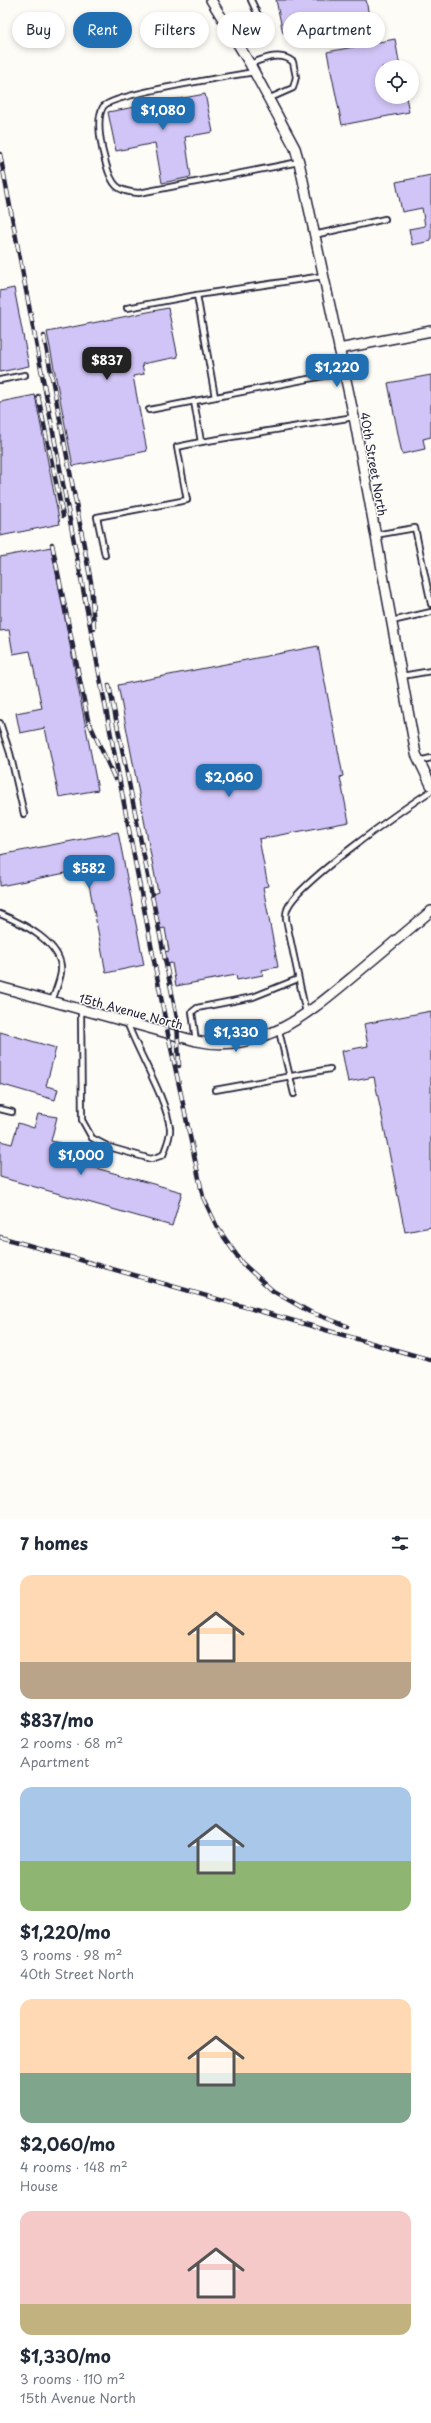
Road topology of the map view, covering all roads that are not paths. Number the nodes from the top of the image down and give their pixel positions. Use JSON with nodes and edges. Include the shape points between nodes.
{"nodes":[{"id":1,"x":211,"y":0,"type":"edge"},
{"id":2,"x":251,"y":0,"type":"edge"},
{"id":3,"x":218,"y":12,"type":"edge"},
{"id":4,"x":257,"y":12,"type":"edge"},
{"id":5,"x":240,"y":48,"type":"edge"},
{"id":6,"x":252,"y":68,"type":"junction"},
{"id":7,"x":268,"y":100,"type":"junction"},
{"id":8,"x":299,"y":162,"type":"junction"},
{"id":9,"x":385,"y":219,"type":"dead end"},
{"id":10,"x":314,"y":235,"type":"junction"},
{"id":11,"x":323,"y":276,"type":"junction"},
{"id":12,"x":197,"y":295,"type":"junction"},
{"id":13,"x":127,"y":308,"type":"dead end"},
{"id":14,"x":431,"y":331,"type":"edge"},
{"id":15,"x":339,"y":349,"type":"junction"},
{"id":16,"x":344,"y":372,"type":"junction"},
{"id":17,"x":25,"y":375,"type":"dead end"},
{"id":18,"x":0,"y":380,"type":"edge"},
{"id":19,"x":215,"y":397,"type":"junction"},
{"id":20,"x":194,"y":401,"type":"junction"},
{"id":21,"x":149,"y":410,"type":"dead end"},
{"id":22,"x":354,"y":417,"type":"junction"},
{"id":23,"x":202,"y":442,"type":"junction"},
{"id":24,"x":376,"y":535,"type":"junction"},
{"id":25,"x":105,"y":555,"type":"dead end"},
{"id":26,"x":431,"y":604,"type":"edge"},
{"id":27,"x":431,"y":612,"type":"edge"},
{"id":28,"x":392,"y":621,"type":"junction"},
{"id":29,"x":431,"y":671,"type":"edge"},
{"id":30,"x":402,"y":676,"type":"junction"},
{"id":31,"x":0,"y":723,"type":"edge"},
{"id":32,"x":431,"y":758,"type":"edge"},
{"id":33,"x":419,"y":760,"type":"junction"},
{"id":34,"x":431,"y":785,"type":"edge"},
{"id":35,"x":431,"y":790,"type":"edge"},
{"id":36,"x":24,"y":814,"type":"dead end"},
{"id":37,"x":431,"y":911,"type":"edge"},
{"id":38,"x":0,"y":914,"type":"edge"},
{"id":39,"x":298,"y":979,"type":"junction"},
{"id":40,"x":0,"y":987,"type":"edge"},
{"id":41,"x":52,"y":1003,"type":"junction"},
{"id":42,"x":81,"y":1010,"type":"junction"},
{"id":43,"x":307,"y":1015,"type":"junction"},
{"id":44,"x":127,"y":1022,"type":"junction"},
{"id":45,"x":279,"y":1030,"type":"junction"},
{"id":46,"x":196,"y":1041,"type":"junction"},
{"id":47,"x":330,"y":1069,"type":"dead end"},
{"id":48,"x":290,"y":1076,"type":"junction"},
{"id":49,"x":215,"y":1090,"type":"dead end"},
{"id":50,"x":294,"y":1094,"type":"dead end"},
{"id":51,"x":0,"y":1109,"type":"edge"},
{"id":52,"x":12,"y":1112,"type":"dead end"}],
"edges":[{"from":1,"to":3,"type":"street","name":"40th Street North"},
{"from":2,"to":4,"type":"lane"},
{"from":5,"to":6,"type":"street","name":"40th Street North"},
{"from":6,"to":7,"type":"street","name":"40th Street North"},
{"from":6,"to":7,"type":"lane","via":[[268,57],[283,57],[293,62],[296,77],[293,88]]},
{"from":6,"to":8,"type":"lane","via":[[107,103],[102,108],[100,136],[113,183],[126,192],[139,193]]},
{"from":7,"to":8,"type":"street","name":"40th Street North","via":[[295,148]]},
{"from":8,"to":10,"type":"street","name":"40th Street North"},
{"from":9,"to":10,"type":"lane"},
{"from":10,"to":11,"type":"street","name":"40th Street North"},
{"from":11,"to":12,"type":"lane"},
{"from":11,"to":15,"type":"street","name":"40th Street North"},
{"from":12,"to":13,"type":"lane"},
{"from":12,"to":19,"type":"lane"},
{"from":14,"to":15,"type":"street"},
{"from":15,"to":16,"type":"street","name":"40th Street North"},
{"from":16,"to":19,"type":"lane"},
{"from":16,"to":22,"type":"street","name":"40th Street North"},
{"from":17,"to":18,"type":"lane"},
{"from":19,"to":20,"type":"lane"},
{"from":20,"to":21,"type":"lane"},
{"from":20,"to":23,"type":"lane"},
{"from":22,"to":23,"type":"lane"},
{"from":22,"to":24,"type":"street","name":"40th Street North"},
{"from":23,"to":25,"type":"lane","via":[[178,447],[187,500],[97,517]]},
{"from":24,"to":26,"type":"lane","via":[[414,528]]},
{"from":24,"to":28,"type":"street","name":"40th Street North"},
{"from":27,"to":28,"type":"lane"},
{"from":28,"to":30,"type":"street","name":"40th Street North"},
{"from":29,"to":30,"type":"lane"},
{"from":30,"to":33,"type":"street","name":"40th Street North"},
{"from":31,"to":36,"type":"lane","via":[[10,753]]},
{"from":32,"to":33,"type":"lane"},
{"from":33,"to":34,"type":"street","name":"40th Street North"},
{"from":35,"to":39,"type":"lane","via":[[401,809],[314,879],[290,903],[286,910],[286,919]]},
{"from":37,"to":43,"type":"street","name":"15th Avenue North"},
{"from":38,"to":41,"type":"lane","via":[[30,929],[55,950],[61,972]]},
{"from":39,"to":43,"type":"lane"},
{"from":39,"to":46,"type":"lane","via":[[253,997],[196,1008],[192,1012]]},
{"from":40,"to":41,"type":"street","name":"15th Avenue North"},
{"from":41,"to":42,"type":"street","name":"15th Avenue North"},
{"from":42,"to":44,"type":"street","name":"15th Avenue North"},
{"from":42,"to":44,"type":"lane","via":[[82,1120],[92,1138],[109,1147],[151,1159],[163,1155],[171,1129],[164,1103],[137,1049]]},
{"from":43,"to":45,"type":"street","name":"15th Avenue North"},
{"from":44,"to":46,"type":"street","name":"15th Avenue North"},
{"from":45,"to":46,"type":"street","name":"15th Avenue North","via":[[243,1041]]},
{"from":45,"to":48,"type":"lane"},
{"from":47,"to":48,"type":"lane"},
{"from":48,"to":49,"type":"lane"},
{"from":48,"to":50,"type":"lane"},
{"from":51,"to":52,"type":"lane"}]}
